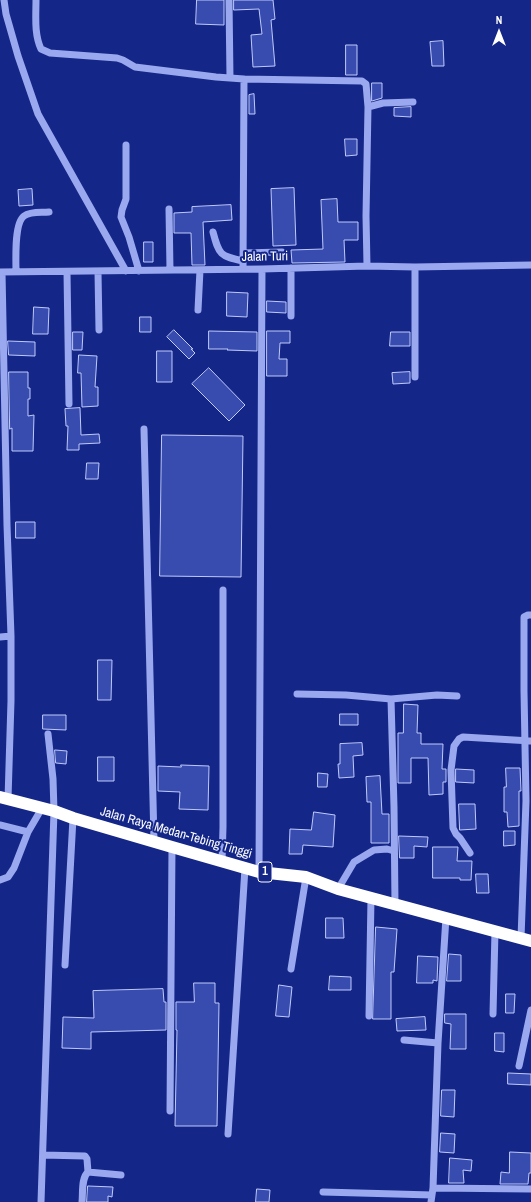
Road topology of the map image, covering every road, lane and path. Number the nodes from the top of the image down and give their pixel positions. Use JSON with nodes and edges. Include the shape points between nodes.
{"nodes":[{"id":1,"x":4,"y":0,"type":"edge"},
{"id":2,"x":36,"y":0,"type":"edge"},
{"id":3,"x":229,"y":0,"type":"edge"},
{"id":4,"x":230,"y":78,"type":"junction"},
{"id":5,"x":244,"y":79,"type":"junction"},
{"id":6,"x":412,"y":102,"type":"dead end"},
{"id":7,"x":368,"y":107,"type":"junction"},
{"id":8,"x":126,"y":145,"type":"dead end"},
{"id":9,"x":169,"y":209,"type":"dead end"},
{"id":10,"x":50,"y":212,"type":"dead end"},
{"id":11,"x":213,"y":232,"type":"dead end"},
{"id":12,"x":282,"y":252,"type":"dead end"},
{"id":13,"x":243,"y":257,"type":"junction"},
{"id":14,"x":531,"y":265,"type":"edge"},
{"id":15,"x":367,"y":266,"type":"junction"},
{"id":16,"x":415,"y":267,"type":"junction"},
{"id":17,"x":291,"y":268,"type":"junction"},
{"id":18,"x":243,"y":269,"type":"junction"},
{"id":19,"x":262,"y":269,"type":"junction"},
{"id":20,"x":139,"y":270,"type":"junction"},
{"id":21,"x":170,"y":270,"type":"junction"},
{"id":22,"x":200,"y":270,"type":"junction"},
{"id":23,"x":126,"y":271,"type":"junction"},
{"id":24,"x":1,"y":272,"type":"edge"},
{"id":25,"x":16,"y":272,"type":"junction"},
{"id":26,"x":67,"y":272,"type":"junction"},
{"id":27,"x":98,"y":272,"type":"junction"},
{"id":28,"x":198,"y":310,"type":"dead end"},
{"id":29,"x":291,"y":316,"type":"dead end"},
{"id":30,"x":99,"y":330,"type":"dead end"},
{"id":31,"x":415,"y":377,"type":"dead end"},
{"id":32,"x":69,"y":404,"type":"dead end"},
{"id":33,"x":144,"y":429,"type":"dead end"},
{"id":34,"x":223,"y":590,"type":"dead end"},
{"id":35,"x":531,"y":615,"type":"edge"},
{"id":36,"x":11,"y":636,"type":"junction"},
{"id":37,"x":0,"y":637,"type":"edge"},
{"id":38,"x":527,"y":691,"type":"edge"},
{"id":39,"x":297,"y":694,"type":"dead end"},
{"id":40,"x":457,"y":696,"type":"dead end"},
{"id":41,"x":391,"y":699,"type":"junction"},
{"id":42,"x":48,"y":734,"type":"dead end"},
{"id":43,"x":528,"y":741,"type":"edge"},
{"id":44,"x":4,"y":798,"type":"edge"},
{"id":45,"x":528,"y":801,"type":"edge"},
{"id":46,"x":42,"y":808,"type":"junction"},
{"id":47,"x":54,"y":811,"type":"junction"},
{"id":48,"x":73,"y":818,"type":"junction"},
{"id":49,"x":0,"y":825,"type":"edge"},
{"id":50,"x":28,"y":832,"type":"junction"},
{"id":51,"x":154,"y":841,"type":"junction"},
{"id":52,"x":172,"y":847,"type":"junction"},
{"id":53,"x":394,"y":851,"type":"junction"},
{"id":54,"x":470,"y":853,"type":"dead end"},
{"id":55,"x":222,"y":862,"type":"junction"},
{"id":56,"x":245,"y":868,"type":"junction"},
{"id":57,"x":259,"y":872,"type":"junction"},
{"id":58,"x":306,"y":877,"type":"junction"},
{"id":59,"x":0,"y":880,"type":"edge"},
{"id":60,"x":338,"y":889,"type":"junction"},
{"id":61,"x":371,"y":898,"type":"junction"},
{"id":62,"x":395,"y":904,"type":"junction"},
{"id":63,"x":446,"y":917,"type":"junction"},
{"id":64,"x":495,"y":931,"type":"junction"},
{"id":65,"x":526,"y":939,"type":"edge"},
{"id":66,"x":65,"y":964,"type":"dead end"},
{"id":67,"x":291,"y":969,"type":"dead end"},
{"id":68,"x":531,"y":1010,"type":"edge"},
{"id":69,"x":493,"y":1014,"type":"dead end"},
{"id":70,"x":369,"y":1016,"type":"dead end"},
{"id":71,"x":404,"y":1040,"type":"dead end"},
{"id":72,"x":438,"y":1042,"type":"junction"},
{"id":73,"x":519,"y":1066,"type":"dead end"},
{"id":74,"x":170,"y":1111,"type":"dead end"},
{"id":75,"x":228,"y":1134,"type":"dead end"},
{"id":76,"x":43,"y":1155,"type":"junction"},
{"id":77,"x":88,"y":1172,"type":"junction"},
{"id":78,"x":122,"y":1175,"type":"dead end"},
{"id":79,"x":531,"y":1189,"type":"edge"},
{"id":80,"x":323,"y":1192,"type":"dead end"},
{"id":81,"x":432,"y":1195,"type":"edge"},
{"id":82,"x":41,"y":1202,"type":"edge"},
{"id":83,"x":82,"y":1202,"type":"edge"}],
"edges":[{"from":1,"to":23,"type":"street","via":[[18,56],[38,114]]},
{"from":2,"to":4,"type":"street","via":[[38,43],[41,49],[50,53],[117,58],[135,67]]},
{"from":3,"to":4,"type":"street"},
{"from":4,"to":5,"type":"street"},
{"from":5,"to":7,"type":"street","via":[[362,82],[366,84]]},
{"from":5,"to":13,"type":"street"},
{"from":6,"to":7,"type":"street","via":[[383,103]]},
{"from":7,"to":15,"type":"street"},
{"from":8,"to":20,"type":"street","via":[[126,199],[121,217]]},
{"from":9,"to":21,"type":"street"},
{"from":10,"to":25,"type":"street","via":[[29,214],[20,220]]},
{"from":11,"to":13,"type":"street","via":[[220,253],[229,258]]},
{"from":12,"to":13,"type":"street"},
{"from":13,"to":18,"type":"street"},
{"from":14,"to":16,"type":"street","name":"Jalan Turi"},
{"from":15,"to":16,"type":"street","name":"Jalan Turi"},
{"from":15,"to":17,"type":"street","name":"Jalan Turi"},
{"from":16,"to":31,"type":"street"},
{"from":17,"to":19,"type":"street","name":"Jalan Turi"},
{"from":17,"to":29,"type":"street"},
{"from":18,"to":19,"type":"street","name":"Jalan Turi"},
{"from":18,"to":22,"type":"street","name":"Jalan Turi"},
{"from":19,"to":57,"type":"street"},
{"from":20,"to":21,"type":"street","name":"Jalan Turi"},
{"from":20,"to":23,"type":"street","name":"Jalan Turi"},
{"from":21,"to":22,"type":"street","name":"Jalan Turi"},
{"from":22,"to":28,"type":"street"},
{"from":23,"to":27,"type":"street","name":"Jalan Turi"},
{"from":24,"to":25,"type":"street","name":"Jalan Turi"},
{"from":24,"to":36,"type":"street"},
{"from":25,"to":26,"type":"street","name":"Jalan Turi"},
{"from":26,"to":27,"type":"street","name":"Jalan Turi"},
{"from":26,"to":32,"type":"street"},
{"from":27,"to":30,"type":"street"},
{"from":33,"to":51,"type":"street"},
{"from":34,"to":55,"type":"street"},
{"from":35,"to":38,"type":"street","via":[[524,617]]},
{"from":36,"to":37,"type":"street"},
{"from":36,"to":44,"type":"street","via":[[11,708]]},
{"from":38,"to":43,"type":"street"},
{"from":39,"to":41,"type":"street"},
{"from":40,"to":41,"type":"street"},
{"from":41,"to":53,"type":"street"},
{"from":42,"to":47,"type":"street"},
{"from":43,"to":45,"type":"street"},
{"from":43,"to":54,"type":"street","via":[[463,737],[454,746],[451,770],[453,828]]},
{"from":44,"to":46,"type":"highway","name":"Jalan Raya Medan-Tebing Tinggi","number":"1"},
{"from":45,"to":65,"type":"street"},
{"from":46,"to":47,"type":"highway","name":"Jalan Raya Medan-Tebing Tinggi","number":"1"},
{"from":46,"to":50,"type":"street"},
{"from":47,"to":48,"type":"highway","name":"Jalan Raya Medan-Tebing Tinggi","number":"1"},
{"from":47,"to":76,"type":"street"},
{"from":48,"to":51,"type":"highway","name":"Jalan Raya Medan-Tebing Tinggi","number":"1"},
{"from":48,"to":66,"type":"street"},
{"from":49,"to":50,"type":"street"},
{"from":50,"to":59,"type":"street","via":[[14,868],[8,878]]},
{"from":51,"to":52,"type":"highway","name":"Jalan Raya Medan-Tebing Tinggi","number":"1"},
{"from":52,"to":55,"type":"highway","name":"Jalan Raya Medan-Tebing Tinggi","number":"1"},
{"from":52,"to":74,"type":"street"},
{"from":53,"to":60,"type":"street","via":[[374,850],[354,862]]},
{"from":53,"to":62,"type":"street"},
{"from":55,"to":56,"type":"highway","name":"Jalan Raya Medan-Tebing Tinggi","number":"1"},
{"from":56,"to":57,"type":"highway","name":"Jalan Raya Medan-Tebing Tinggi","number":"1"},
{"from":56,"to":75,"type":"street"},
{"from":57,"to":58,"type":"highway","name":"Jalan Raya Medan-Tebing Tinggi","number":"1"},
{"from":58,"to":60,"type":"highway","name":"Jalan Raya Medan-Tebing Tinggi","number":"1"},
{"from":58,"to":67,"type":"street"},
{"from":60,"to":61,"type":"highway","name":"Jalan Raya Medan-Tebing Tinggi","number":"1"},
{"from":61,"to":62,"type":"highway","name":"Jalan Raya Medan-Tebing Tinggi","number":"1"},
{"from":61,"to":70,"type":"street"},
{"from":62,"to":63,"type":"highway","name":"Jalan Raya Medan-Tebing Tinggi","number":"1"},
{"from":63,"to":64,"type":"highway","name":"Jalan Raya Medan-Tebing Tinggi","number":"1"},
{"from":63,"to":72,"type":"street"},
{"from":64,"to":65,"type":"highway","name":"Jalan Raya Medan-Tebing Tinggi","number":"1"},
{"from":64,"to":69,"type":"street"},
{"from":68,"to":73,"type":"street"},
{"from":71,"to":72,"type":"street"},
{"from":72,"to":81,"type":"street"},
{"from":76,"to":77,"type":"street","via":[[85,1156]]},
{"from":76,"to":82,"type":"street"},
{"from":77,"to":78,"type":"street"},
{"from":77,"to":83,"type":"street","via":[[84,1178]]},
{"from":79,"to":81,"type":"street"},
{"from":80,"to":81,"type":"street"}]}
